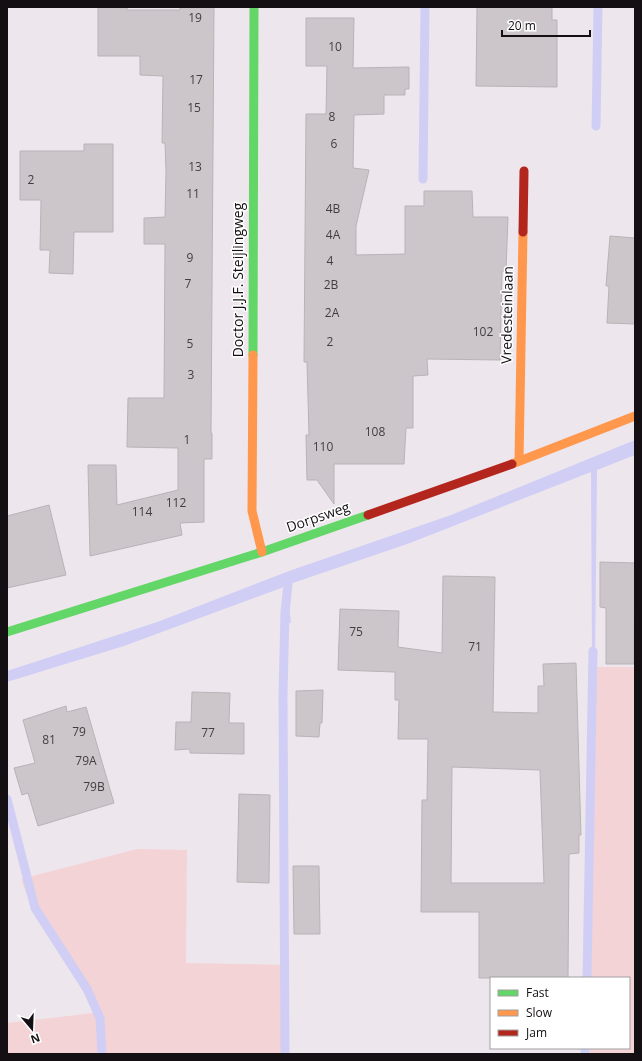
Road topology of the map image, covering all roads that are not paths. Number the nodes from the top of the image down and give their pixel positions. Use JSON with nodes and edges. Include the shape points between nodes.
{"nodes":[{"id":1,"x":254,"y":7,"type":"edge"},
{"id":2,"x":524,"y":171,"type":"dead end"},
{"id":3,"x":635,"y":416,"type":"edge"},
{"id":4,"x":518,"y":461,"type":"junction"},
{"id":5,"x":262,"y":552,"type":"junction"},
{"id":6,"x":7,"y":632,"type":"edge"}],
"edges":[{"from":1,"to":5,"type":"street","name":"Doctor J.J.F. Steijlingweg","via":[[252,511]]},
{"from":2,"to":4,"type":"street","name":"Vredesteinlaan"},
{"from":3,"to":4,"type":"street","name":"Dorpsweg"},
{"from":4,"to":5,"type":"street","name":"Dorpsweg"},
{"from":5,"to":6,"type":"street","name":"Dorpsweg"}]}
